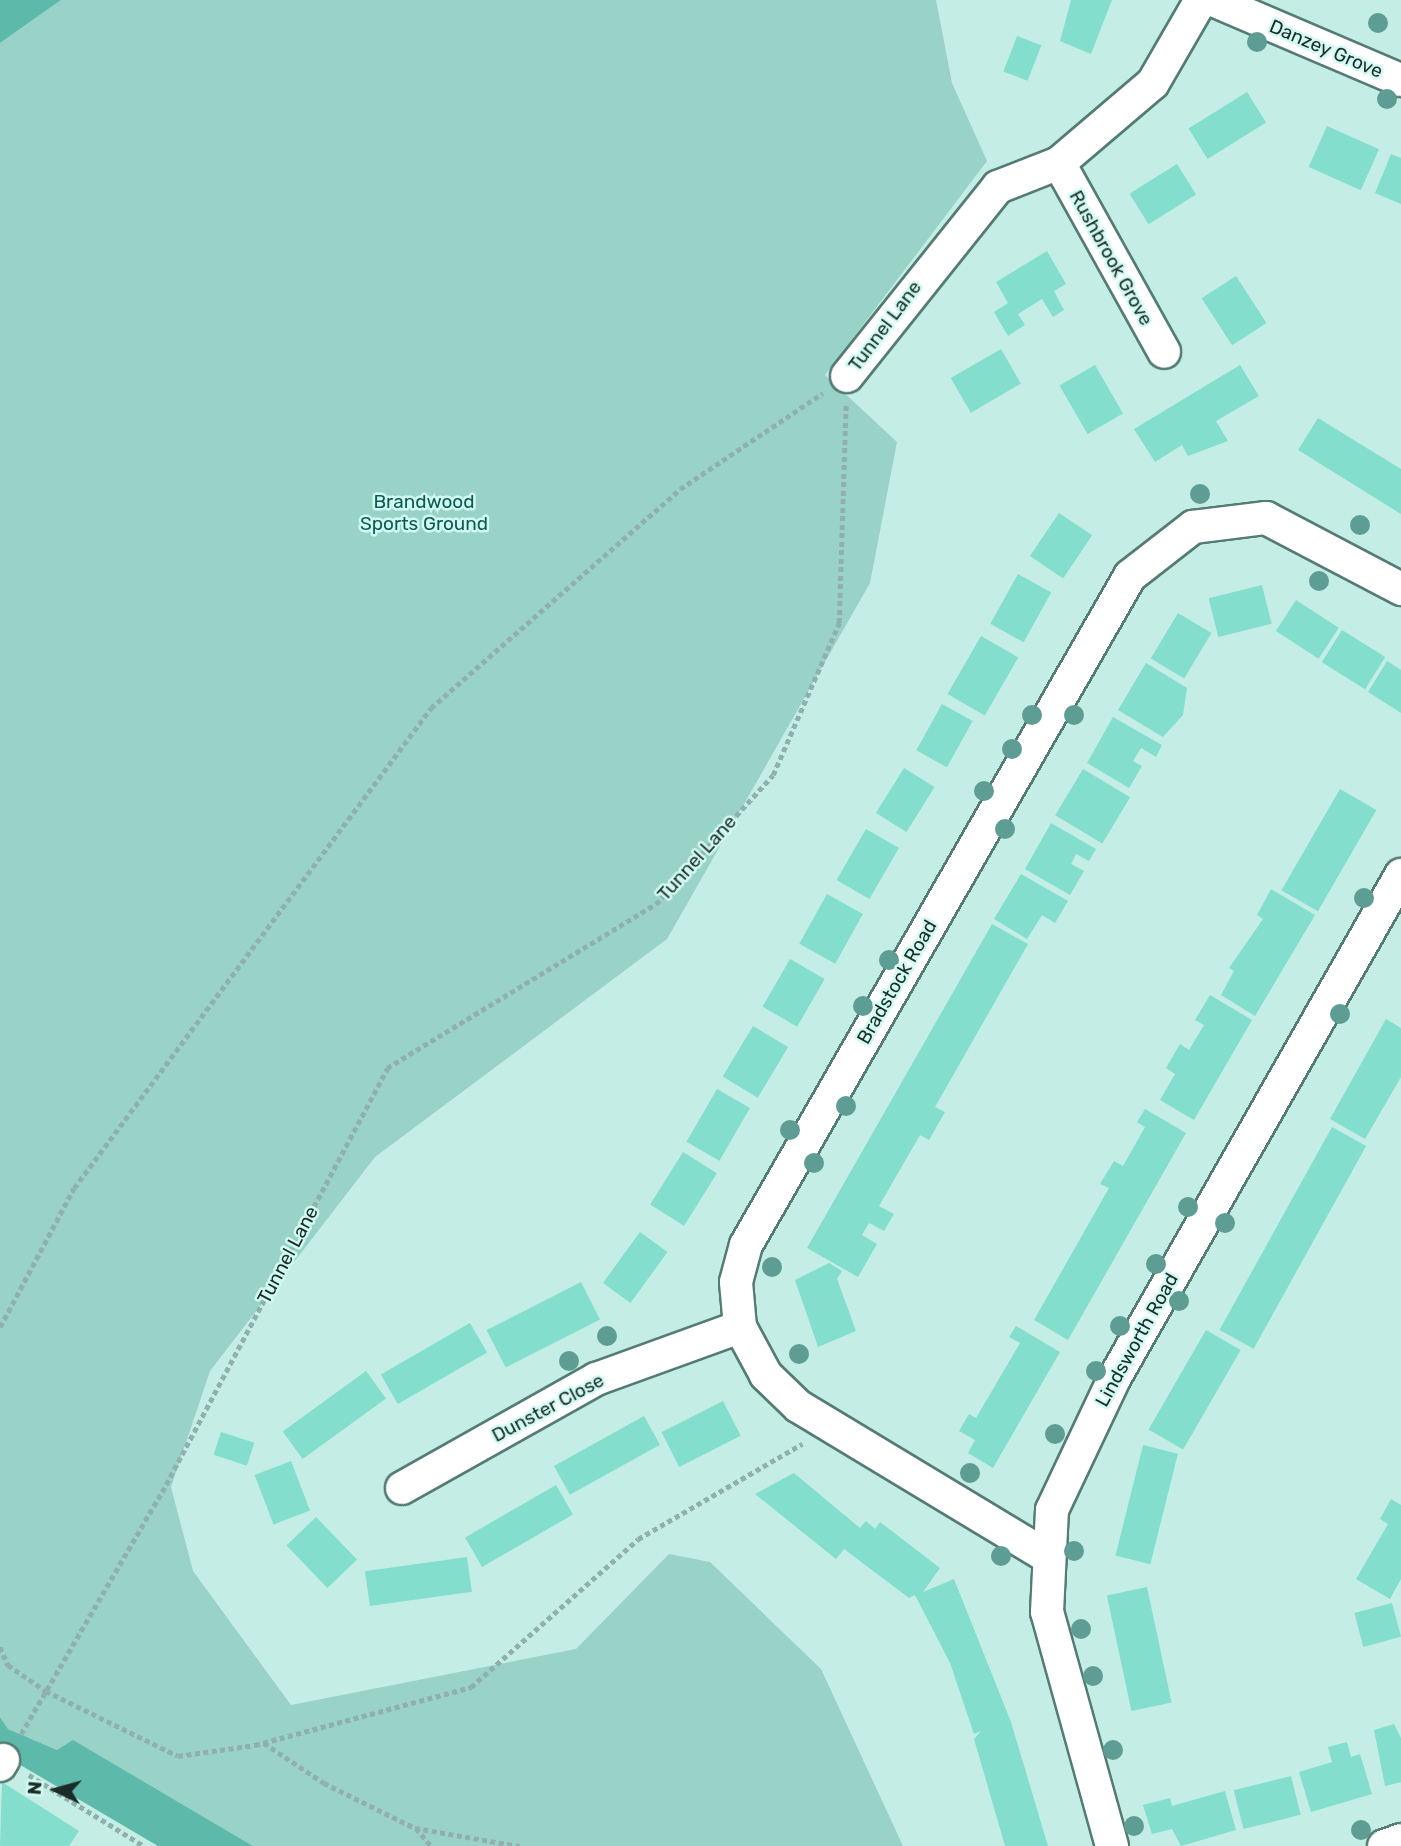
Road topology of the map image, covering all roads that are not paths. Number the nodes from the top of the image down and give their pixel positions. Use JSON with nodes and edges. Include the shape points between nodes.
{"nodes":[{"id":1,"x":1201,"y":0,"type":"edge"},
{"id":2,"x":1213,"y":0,"type":"edge"},
{"id":3,"x":1401,"y":80,"type":"edge"},
{"id":4,"x":1059,"y":163,"type":"junction"},
{"id":5,"x":1164,"y":352,"type":"dead end"},
{"id":6,"x":847,"y":376,"type":"road end"},
{"id":7,"x":1401,"y":589,"type":"edge"},
{"id":8,"x":1401,"y":875,"type":"edge"},
{"id":9,"x":740,"y":1327,"type":"junction"},
{"id":10,"x":402,"y":1488,"type":"dead end"},
{"id":11,"x":1045,"y":1555,"type":"junction"},
{"id":12,"x":1401,"y":1840,"type":"edge"},
{"id":13,"x":1112,"y":1846,"type":"edge"},
{"id":14,"x":1384,"y":1846,"type":"edge"}],
"edges":[{"from":1,"to":4,"type":"street","name":"Tunnel Lane","via":[[1153,83]]},
{"from":2,"to":3,"type":"street","name":"Danzey Grove"},
{"from":4,"to":5,"type":"street","name":"Rushbrook Grove"},
{"from":4,"to":6,"type":"street","name":"Tunnel Lane","via":[[998,187]]},
{"from":7,"to":9,"type":"street","name":"Bradstock Road","via":[[1266,518],[1193,527],[1130,576],[746,1245],[736,1282]]},
{"from":8,"to":11,"type":"street","name":"Lindsworth Road","via":[[1115,1377],[1066,1473]]},
{"from":9,"to":10,"type":"street","name":"Dunster Close","via":[[596,1379]]},
{"from":9,"to":11,"type":"street","name":"Bradstock Road","via":[[766,1375],[831,1426]]},
{"from":11,"to":13,"type":"street","name":"Lindsworth Road","via":[[1047,1612]]},
{"from":12,"to":14,"type":"street"}]}
